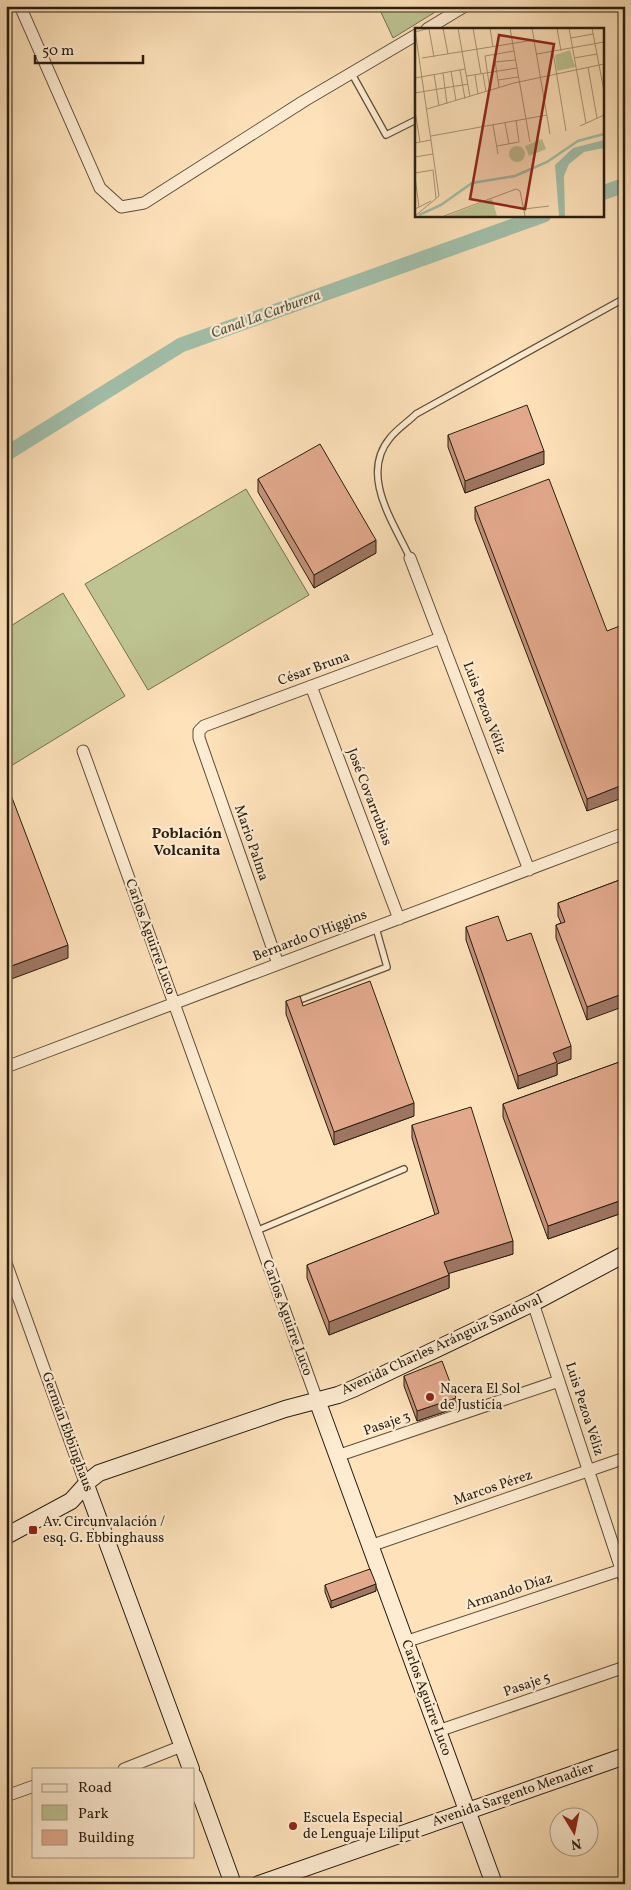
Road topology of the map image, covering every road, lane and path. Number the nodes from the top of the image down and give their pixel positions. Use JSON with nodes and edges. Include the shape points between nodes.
{"nodes":[{"id":1,"x":20,"y":6,"type":"edge"},
{"id":2,"x":465,"y":6,"type":"edge"},
{"id":3,"x":429,"y":28,"type":"edge"},
{"id":4,"x":415,"y":37,"type":"edge"},
{"id":5,"x":352,"y":74,"type":"junction"},
{"id":6,"x":415,"y":120,"type":"edge"},
{"id":7,"x":625,"y":298,"type":"edge"},
{"id":8,"x":410,"y":558,"type":"joint"},
{"id":9,"x":441,"y":638,"type":"junction"},
{"id":10,"x":311,"y":686,"type":"junction"},
{"id":11,"x":198,"y":731,"type":"joint"},
{"id":12,"x":83,"y":751,"type":"dead end"},
{"id":13,"x":625,"y":834,"type":"edge"},
{"id":14,"x":529,"y":870,"type":"junction"},
{"id":15,"x":399,"y":919,"type":"junction"},
{"id":16,"x":376,"y":928,"type":"junction"},
{"id":17,"x":278,"y":964,"type":"junction"},
{"id":18,"x":297,"y":1001,"type":"edge"},
{"id":19,"x":174,"y":1004,"type":"junction"},
{"id":20,"x":6,"y":1067,"type":"edge"},
{"id":21,"x":404,"y":1169,"type":"dead end"},
{"id":22,"x":256,"y":1231,"type":"junction"},
{"id":23,"x":624,"y":1257,"type":"edge"},
{"id":24,"x":6,"y":1263,"type":"edge"},
{"id":25,"x":533,"y":1303,"type":"junction"},
{"id":26,"x":559,"y":1382,"type":"junction"},
{"id":27,"x":317,"y":1400,"type":"junction"},
{"id":28,"x":337,"y":1456,"type":"junction"},
{"id":29,"x":625,"y":1458,"type":"edge"},
{"id":30,"x":589,"y":1471,"type":"junction"},
{"id":31,"x":86,"y":1485,"type":"junction"},
{"id":32,"x":6,"y":1536,"type":"edge"},
{"id":33,"x":370,"y":1546,"type":"junction"},
{"id":34,"x":623,"y":1575,"type":"edge"},
{"id":35,"x":406,"y":1642,"type":"junction"},
{"id":36,"x":625,"y":1667,"type":"edge"},
{"id":37,"x":438,"y":1732,"type":"junction"},
{"id":38,"x":182,"y":1746,"type":"junction"},
{"id":39,"x":625,"y":1756,"type":"edge"},
{"id":40,"x":127,"y":1768,"type":"edge"},
{"id":41,"x":191,"y":1768,"type":"edge"},
{"id":42,"x":195,"y":1780,"type":"edge"},
{"id":43,"x":32,"y":1787,"type":"edge"},
{"id":44,"x":6,"y":1796,"type":"edge"},
{"id":45,"x":468,"y":1811,"type":"junction"},
{"id":46,"x":233,"y":1884,"type":"edge"},
{"id":47,"x":259,"y":1884,"type":"edge"},
{"id":48,"x":494,"y":1884,"type":"edge"}],
"edges":[{"from":1,"to":5,"type":"street","via":[[100,188],[121,206],[144,203]]},
{"from":2,"to":3,"type":"street"},
{"from":4,"to":5,"type":"street"},
{"from":5,"to":6,"type":"lane","via":[[386,135]]},
{"from":7,"to":8,"type":"lane","via":[[416,414],[389,438],[377,473],[380,494]]},
{"from":8,"to":9,"type":"street","name":"Luis Pezoa Véliz"},
{"from":9,"to":10,"type":"street","name":"César Bruna"},
{"from":9,"to":14,"type":"street","name":"Luis Pezoa Véliz"},
{"from":10,"to":11,"type":"street","name":"César Bruna"},
{"from":10,"to":15,"type":"street","name":"José Covarrubias"},
{"from":11,"to":17,"type":"street","name":"Mario Palma"},
{"from":12,"to":19,"type":"street","name":"Carlos Aguirre Luco"},
{"from":13,"to":14,"type":"street","name":"Bernardo O'Higgins"},
{"from":14,"to":15,"type":"street","name":"Bernardo O'Higgins"},
{"from":15,"to":16,"type":"street","name":"Bernardo O'Higgins"},
{"from":16,"to":17,"type":"street","name":"Bernardo O'Higgins"},
{"from":16,"to":18,"type":"lane","via":[[387,967]]},
{"from":17,"to":19,"type":"street","name":"Bernardo O'Higgins"},
{"from":19,"to":20,"type":"street","name":"Bernardo O'Higgins"},
{"from":19,"to":22,"type":"street","name":"Carlos Aguirre Luco"},
{"from":21,"to":22,"type":"lane"},
{"from":22,"to":27,"type":"street","name":"Carlos Aguirre Luco"},
{"from":23,"to":25,"type":"street","name":"Avenida Charles Aránguiz Sandoval"},
{"from":24,"to":31,"type":"street","name":"Germán Ebbinghaus"},
{"from":25,"to":26,"type":"street","name":"Luis Pezoa Véliz"},
{"from":25,"to":27,"type":"street","name":"Avenida Charles Aránguiz Sandoval","via":[[375,1380]]},
{"from":26,"to":28,"type":"street","name":"Pasaje 3"},
{"from":26,"to":30,"type":"street","name":"Luis Pezoa Véliz"},
{"from":27,"to":28,"type":"street","name":"Carlos Aguirre Luco"},
{"from":27,"to":31,"type":"street","name":"Avenida Charles Aránguiz Sandoval","via":[[104,1470]]},
{"from":28,"to":33,"type":"street","name":"Carlos Aguirre Luco"},
{"from":29,"to":30,"type":"street","name":"Marcos Pérez"},
{"from":30,"to":33,"type":"street","name":"Marcos Pérez"},
{"from":30,"to":34,"type":"street","name":"Luis Pezoa Véliz"},
{"from":31,"to":32,"type":"street","name":"Avenida Charles Aránguiz Sandoval","via":[[63,1506]]},
{"from":31,"to":38,"type":"street","name":"Germán Ebbinghaus"},
{"from":33,"to":35,"type":"street","name":"Carlos Aguirre Luco"},
{"from":34,"to":35,"type":"street","name":"Armando Díaz"},
{"from":35,"to":37,"type":"street","name":"Carlos Aguirre Luco"},
{"from":36,"to":37,"type":"street","name":"Pasaje 5"},
{"from":37,"to":45,"type":"street","name":"Carlos Aguirre Luco"},
{"from":38,"to":40,"type":"street"},
{"from":38,"to":41,"type":"street","name":"Germán Ebbinghaus"},
{"from":39,"to":45,"type":"street","name":"Avenida Sargento Menadier"},
{"from":42,"to":46,"type":"street"},
{"from":43,"to":44,"type":"street"},
{"from":45,"to":47,"type":"street","name":"Avenida Sargento Menadier"},
{"from":45,"to":48,"type":"street","name":"Carlos Aguirre Luco"}]}
